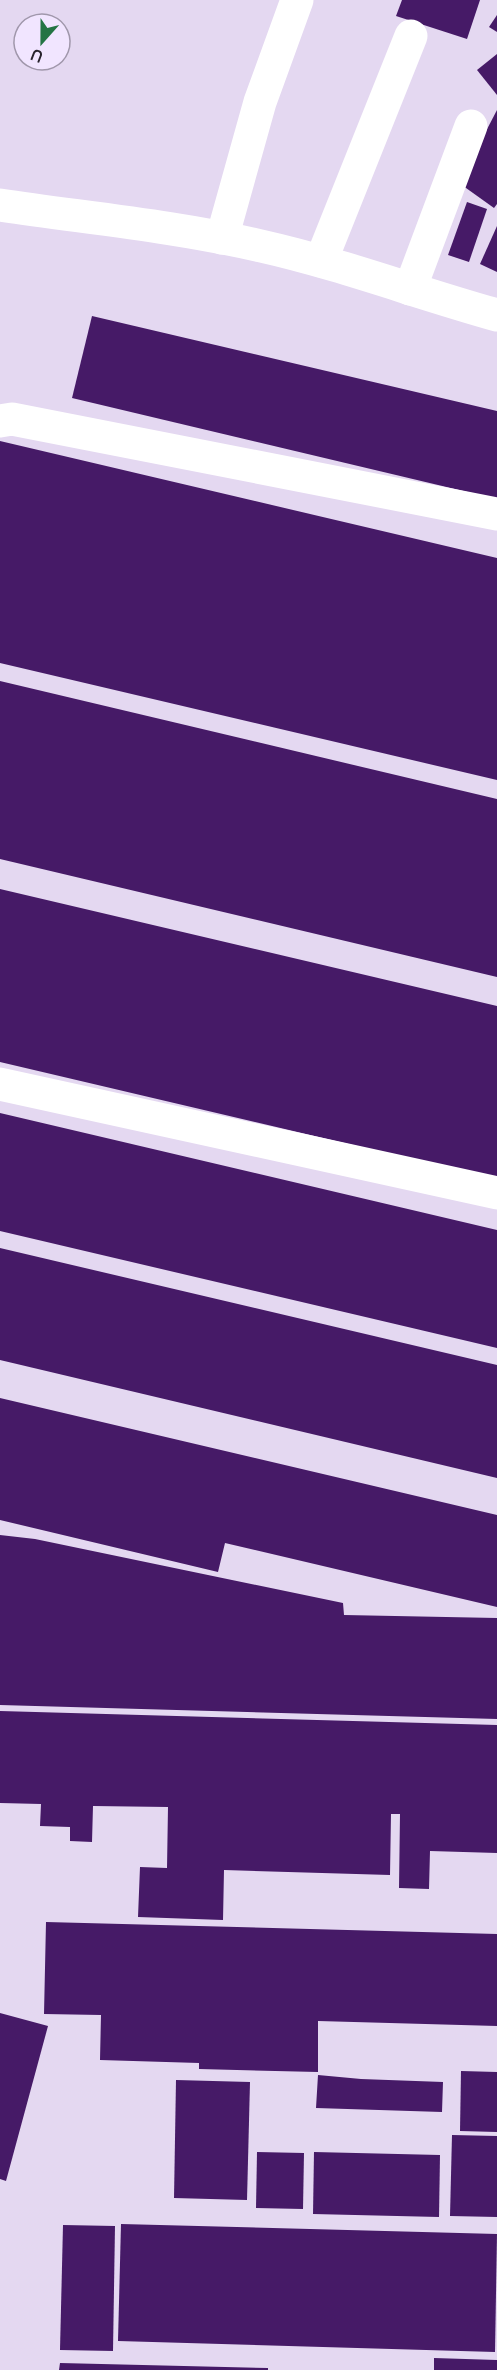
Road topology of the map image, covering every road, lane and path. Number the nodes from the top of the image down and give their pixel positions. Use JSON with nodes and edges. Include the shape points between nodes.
{"nodes":[{"id":1,"x":297,"y":0,"type":"edge"},
{"id":2,"x":411,"y":36,"type":"dead end"},
{"id":3,"x":471,"y":126,"type":"dead end"},
{"id":4,"x":0,"y":205,"type":"edge"},
{"id":5,"x":222,"y":238,"type":"junction"},
{"id":6,"x":321,"y":261,"type":"junction"},
{"id":7,"x":410,"y":290,"type":"junction"},
{"id":8,"x":497,"y":315,"type":"edge"},
{"id":9,"x":0,"y":421,"type":"edge"},
{"id":10,"x":497,"y":514,"type":"edge"},
{"id":11,"x":0,"y":1084,"type":"edge"},
{"id":12,"x":497,"y":1193,"type":"edge"}],
"edges":[{"from":1,"to":5,"type":"street","via":[[260,102]]},
{"from":2,"to":6,"type":"street"},
{"from":3,"to":7,"type":"street"},
{"from":4,"to":5,"type":"street"},
{"from":5,"to":6,"type":"street"},
{"from":6,"to":7,"type":"street"},
{"from":7,"to":8,"type":"street"},
{"from":9,"to":10,"type":"street","via":[[12,419]]},
{"from":11,"to":12,"type":"street"}]}
